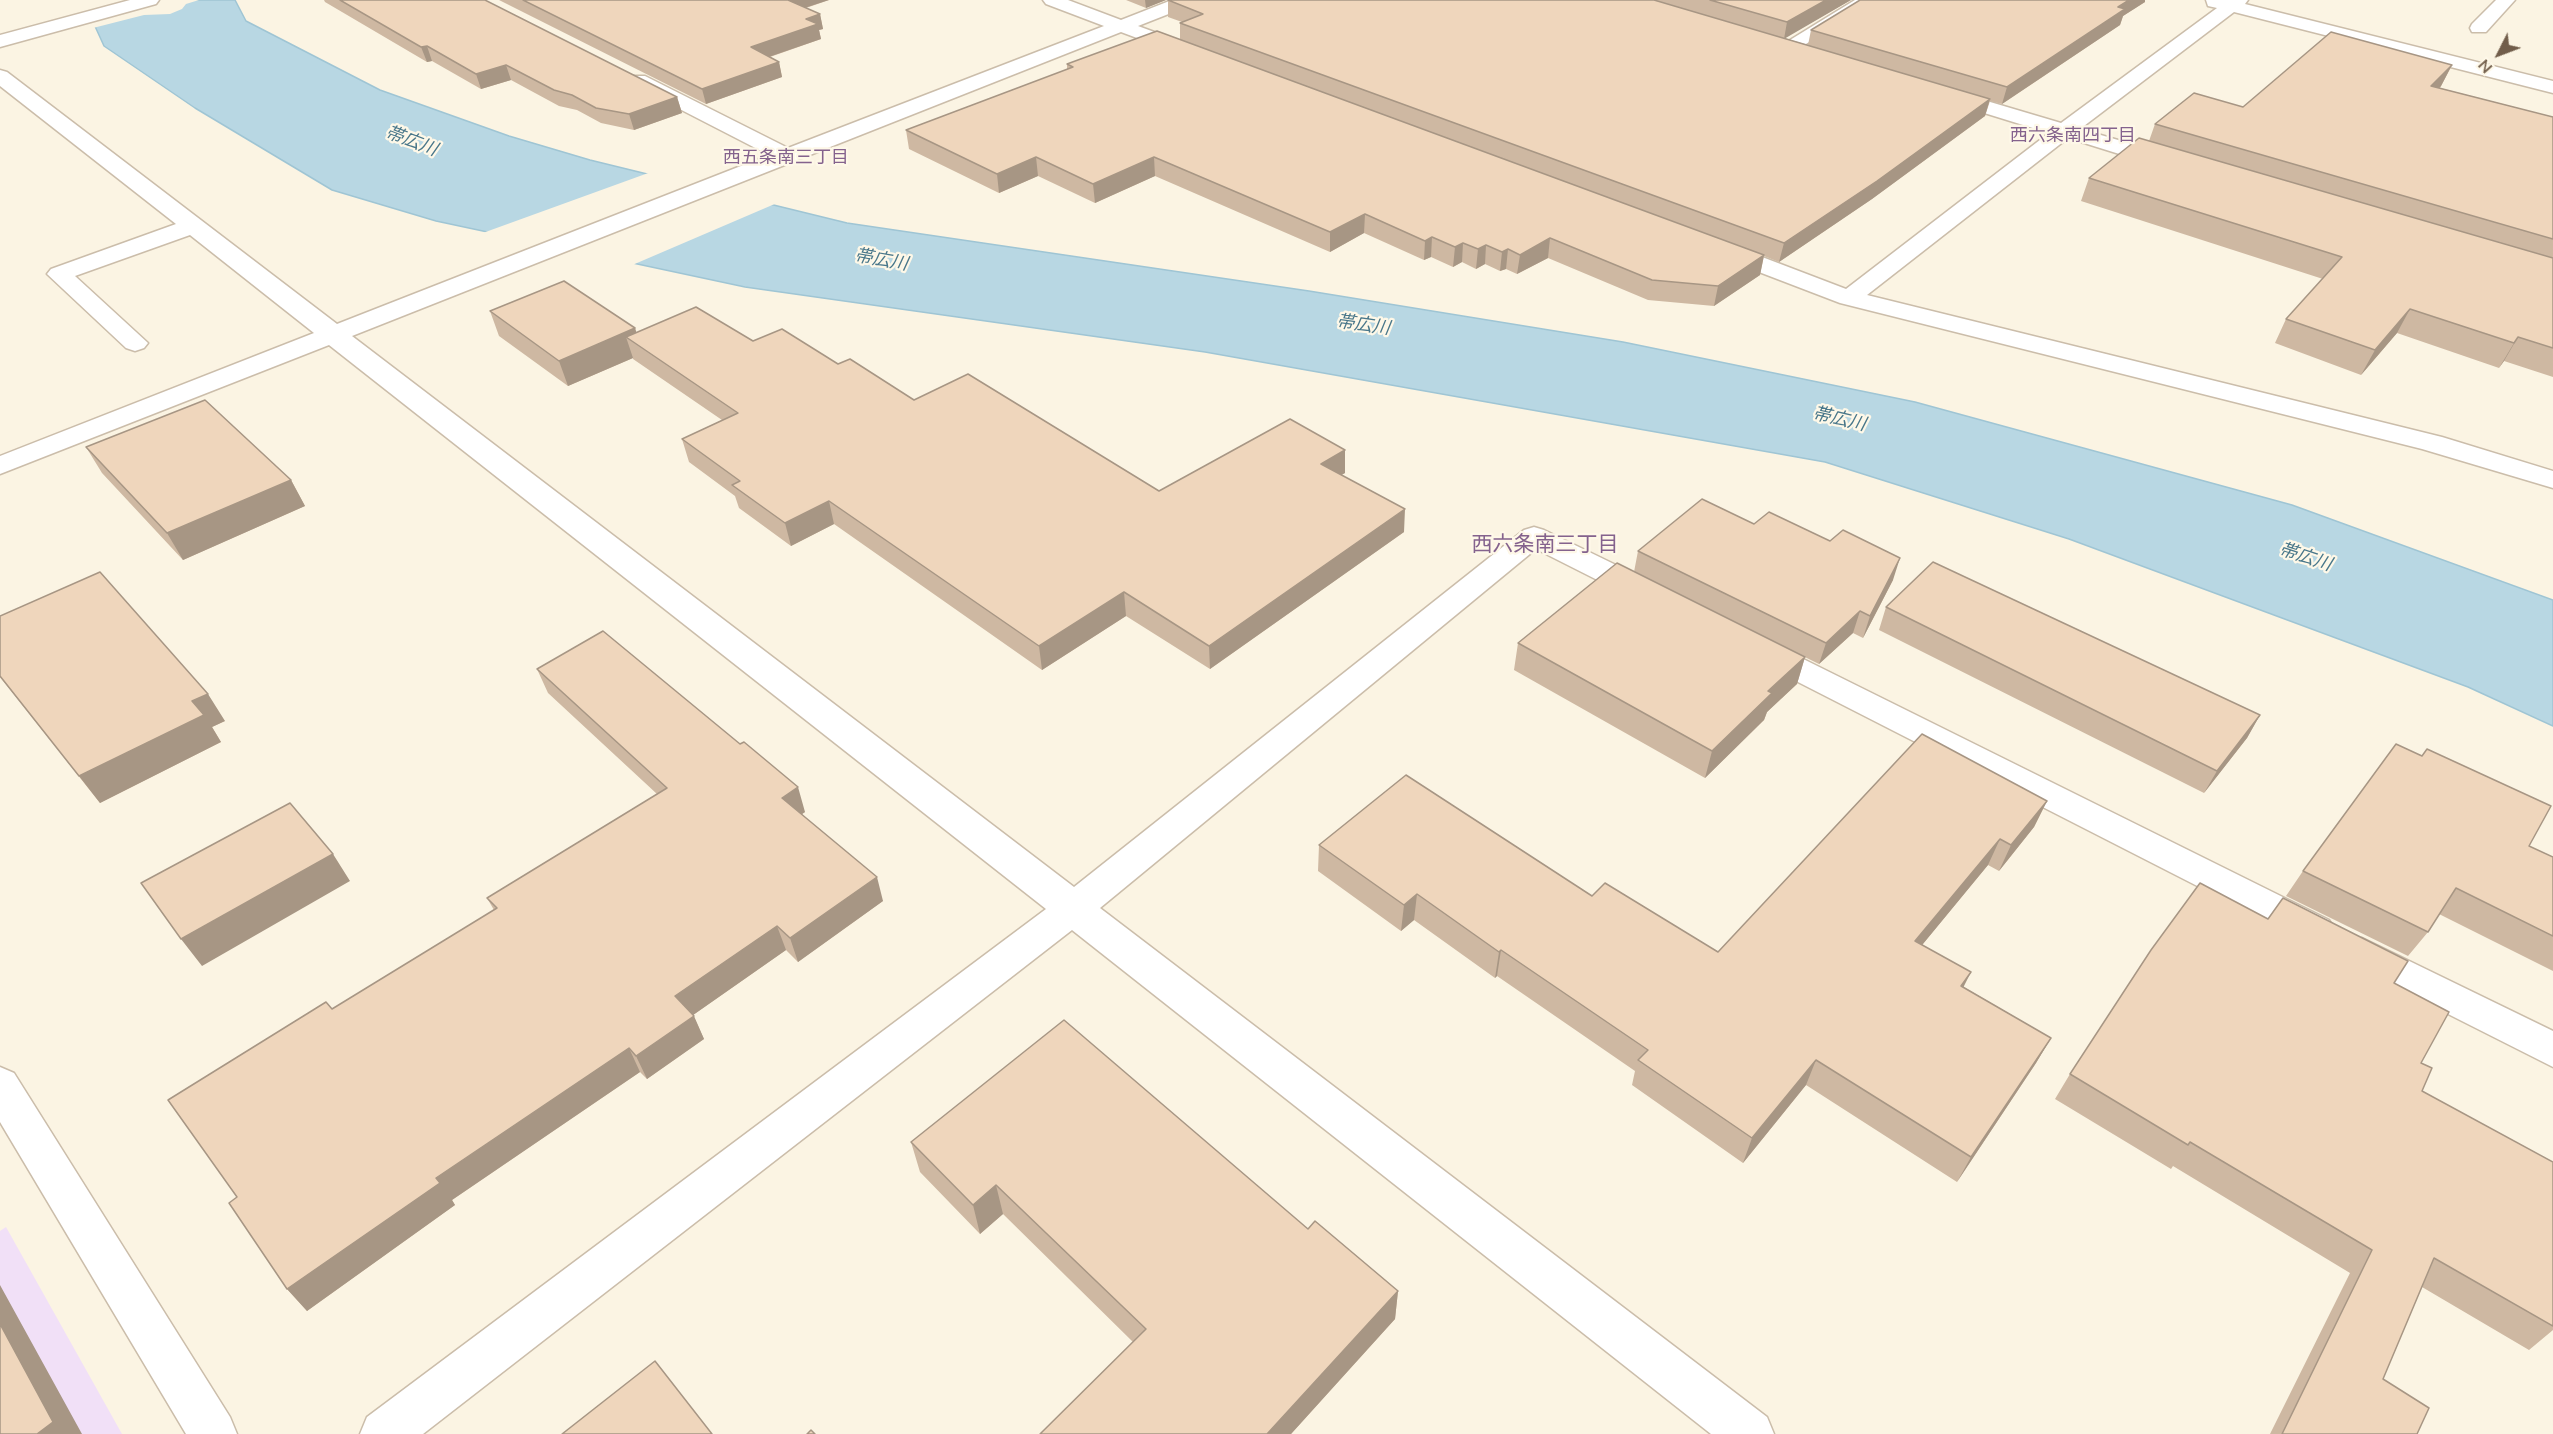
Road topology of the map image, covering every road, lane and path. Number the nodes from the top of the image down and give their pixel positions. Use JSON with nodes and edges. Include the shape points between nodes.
{"nodes":[{"id":1,"x":150,"y":0,"type":"edge"},
{"id":2,"x":1052,"y":0,"type":"edge"},
{"id":3,"x":1188,"y":0,"type":"edge"},
{"id":4,"x":1868,"y":0,"type":"edge"},
{"id":5,"x":2207,"y":0,"type":"edge"},
{"id":6,"x":2506,"y":0,"type":"edge"},
{"id":7,"x":2235,"y":3,"type":"edge"},
{"id":8,"x":1122,"y":27,"type":"junction"},
{"id":9,"x":2479,"y":28,"type":"dead end"},
{"id":10,"x":0,"y":41,"type":"edge"},
{"id":11,"x":1763,"y":41,"type":"edge"},
{"id":12,"x":1786,"y":48,"type":"junction"},
{"id":13,"x":1808,"y":54,"type":"edge"},
{"id":14,"x":1209,"y":58,"type":"edge"},
{"id":15,"x":617,"y":70,"type":"edge"},
{"id":16,"x":0,"y":76,"type":"edge"},
{"id":17,"x":2553,"y":87,"type":"edge"},
{"id":18,"x":1930,"y":91,"type":"edge"},
{"id":19,"x":2064,"y":130,"type":"junction"},
{"id":20,"x":786,"y":155,"type":"junction"},
{"id":21,"x":2189,"y":168,"type":"edge"},
{"id":22,"x":193,"y":226,"type":"junction"},
{"id":23,"x":1702,"y":242,"type":"edge"},
{"id":24,"x":1849,"y":298,"type":"junction"},
{"id":25,"x":333,"y":334,"type":"junction"},
{"id":26,"x":135,"y":343,"type":"dead end"},
{"id":27,"x":0,"y":466,"type":"edge"},
{"id":28,"x":2553,"y":480,"type":"edge"},
{"id":29,"x":1672,"y":605,"type":"edge"},
{"id":30,"x":1736,"y":638,"type":"edge"},
{"id":31,"x":1073,"y":909,"type":"junction"},
{"id":32,"x":2553,"y":1050,"type":"edge"},
{"id":33,"x":0,"y":1085,"type":"edge"},
{"id":34,"x":213,"y":1434,"type":"edge"},
{"id":35,"x":384,"y":1434,"type":"edge"},
{"id":36,"x":1750,"y":1434,"type":"edge"}],
"edges":[{"from":1,"to":10,"type":"street"},
{"from":2,"to":8,"type":"street"},
{"from":3,"to":8,"type":"street"},
{"from":4,"to":12,"type":"street"},
{"from":5,"to":7,"type":"street"},
{"from":6,"to":9,"type":"street"},
{"from":7,"to":17,"type":"street"},
{"from":7,"to":19,"type":"street"},
{"from":8,"to":14,"type":"street"},
{"from":8,"to":20,"type":"street"},
{"from":11,"to":12,"type":"street"},
{"from":12,"to":13,"type":"street"},
{"from":15,"to":20,"type":"street"},
{"from":16,"to":22,"type":"street"},
{"from":18,"to":19,"type":"street"},
{"from":19,"to":21,"type":"street"},
{"from":19,"to":24,"type":"street"},
{"from":20,"to":25,"type":"street"},
{"from":22,"to":25,"type":"street"},
{"from":22,"to":26,"type":"street","via":[[59,274]]},
{"from":23,"to":24,"type":"street"},
{"from":24,"to":28,"type":"street","via":[[2432,443]]},
{"from":25,"to":27,"type":"street"},
{"from":25,"to":31,"type":"street"},
{"from":29,"to":31,"type":"street","via":[[1534,536]]},
{"from":30,"to":32,"type":"street"},
{"from":31,"to":35,"type":"street"},
{"from":31,"to":36,"type":"street"},
{"from":33,"to":34,"type":"street"}]}
